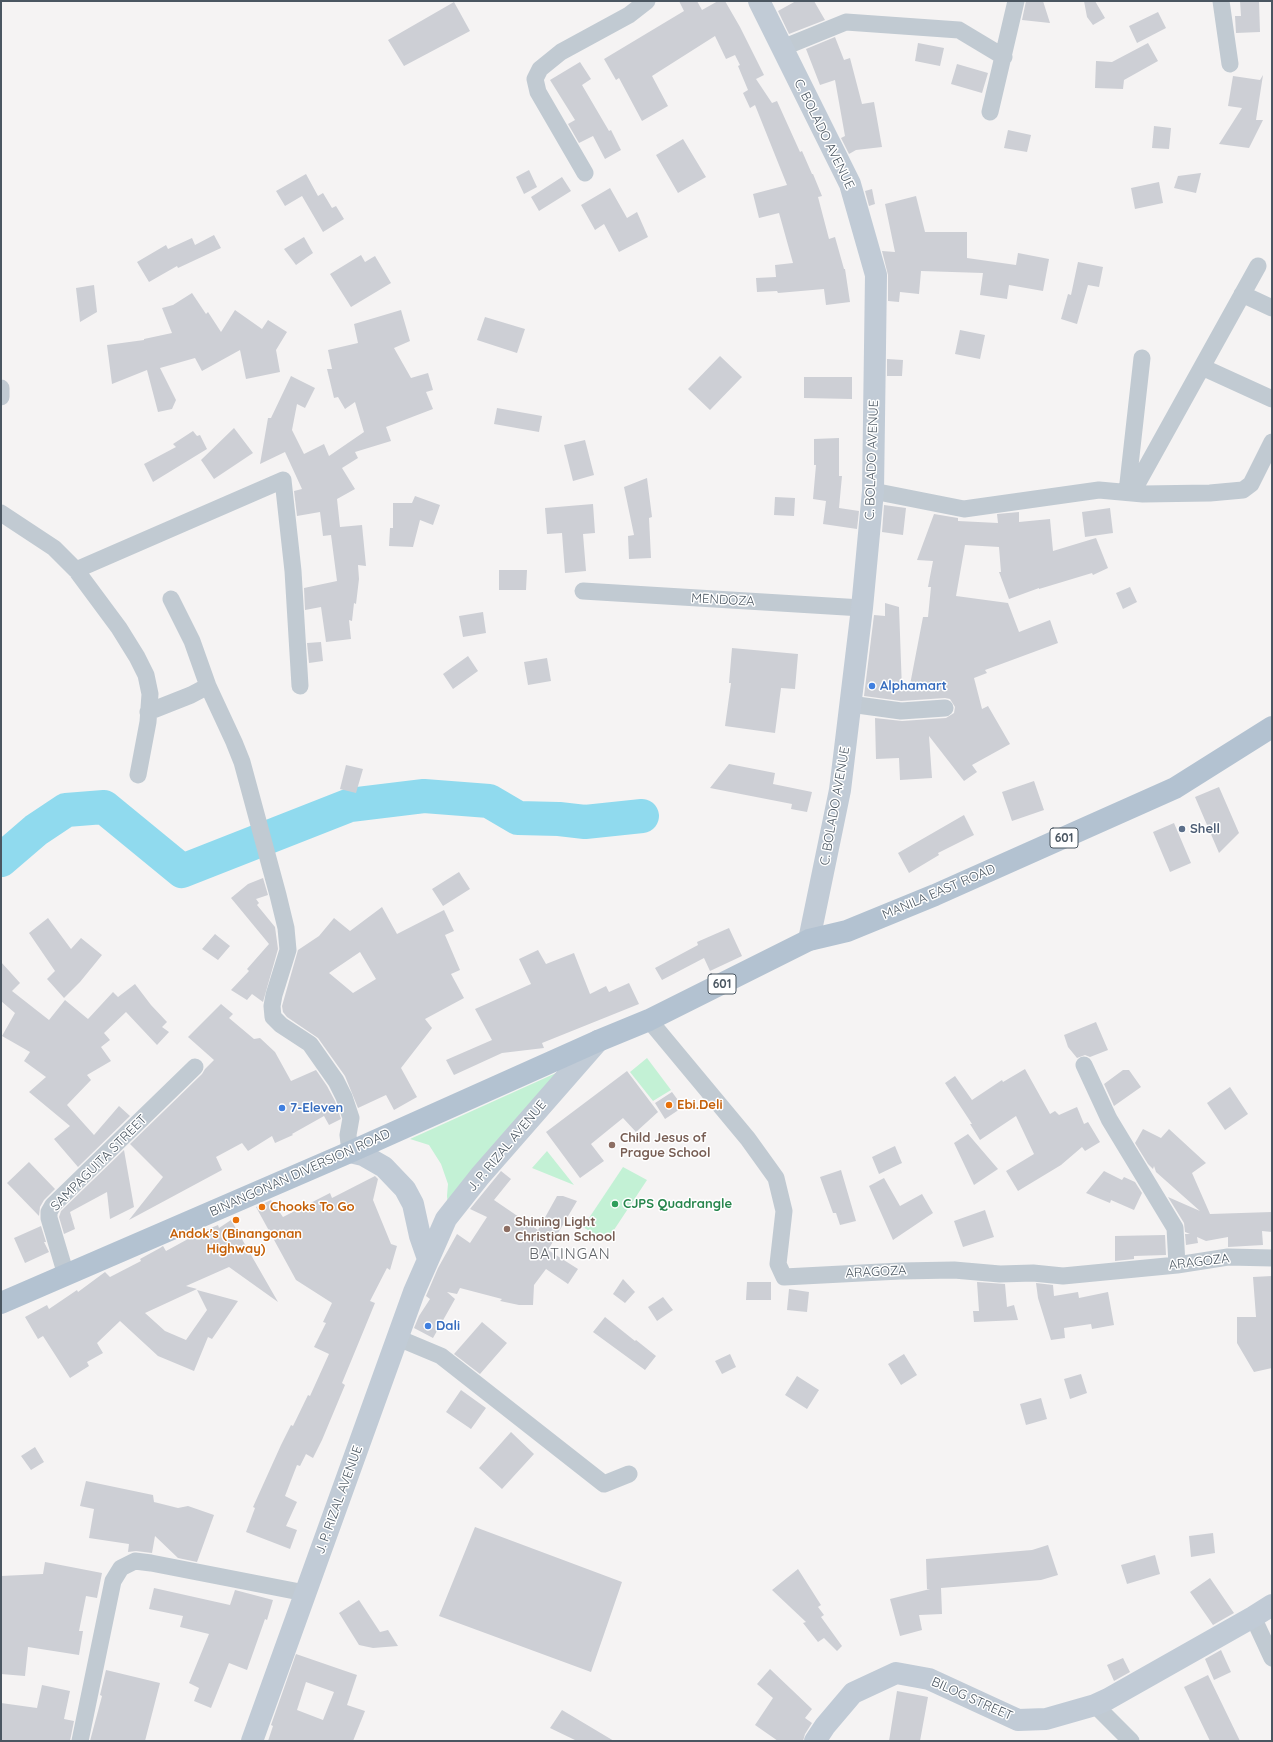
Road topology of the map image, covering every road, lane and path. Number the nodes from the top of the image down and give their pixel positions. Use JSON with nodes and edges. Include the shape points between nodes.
{"nodes":[{"id":1,"x":647,"y":1,"type":"edge"},
{"id":2,"x":759,"y":1,"type":"edge"},
{"id":3,"x":1016,"y":1,"type":"edge"},
{"id":4,"x":1221,"y":1,"type":"edge"},
{"id":5,"x":782,"y":48,"type":"junction"},
{"id":6,"x":1004,"y":57,"type":"junction"},
{"id":7,"x":1230,"y":64,"type":"dead end"},
{"id":8,"x":990,"y":112,"type":"dead end"},
{"id":9,"x":585,"y":173,"type":"dead end"},
{"id":10,"x":1258,"y":266,"type":"dead end"},
{"id":11,"x":1242,"y":294,"type":"junction"},
{"id":12,"x":1272,"y":308,"type":"edge"},
{"id":13,"x":1142,"y":358,"type":"dead end"},
{"id":14,"x":1202,"y":367,"type":"junction"},
{"id":15,"x":1,"y":388,"type":"edge"},
{"id":16,"x":1,"y":397,"type":"edge"},
{"id":17,"x":1272,"y":400,"type":"edge"},
{"id":18,"x":1272,"y":442,"type":"edge"},
{"id":19,"x":873,"y":491,"type":"junction"},
{"id":20,"x":1130,"y":492,"type":"junction"},
{"id":21,"x":1,"y":513,"type":"edge"},
{"id":22,"x":76,"y":570,"type":"junction"},
{"id":23,"x":583,"y":592,"type":"dead end"},
{"id":24,"x":171,"y":599,"type":"dead end"},
{"id":25,"x":862,"y":608,"type":"junction"},
{"id":26,"x":208,"y":686,"type":"junction"},
{"id":27,"x":300,"y":686,"type":"dead end"},
{"id":28,"x":850,"y":704,"type":"junction"},
{"id":29,"x":945,"y":708,"type":"dead end"},
{"id":30,"x":148,"y":712,"type":"junction"},
{"id":31,"x":1272,"y":727,"type":"edge"},
{"id":32,"x":138,"y":774,"type":"dead end"},
{"id":33,"x":809,"y":940,"type":"junction"},
{"id":34,"x":649,"y":1020,"type":"junction"},
{"id":35,"x":598,"y":1041,"type":"junction"},
{"id":36,"x":1084,"y":1065,"type":"dead end"},
{"id":37,"x":195,"y":1067,"type":"dead end"},
{"id":38,"x":350,"y":1152,"type":"junction"},
{"id":39,"x":1272,"y":1258,"type":"edge"},
{"id":40,"x":428,"y":1259,"type":"junction"},
{"id":41,"x":1177,"y":1265,"type":"junction"},
{"id":42,"x":66,"y":1275,"type":"junction"},
{"id":43,"x":1,"y":1303,"type":"edge"},
{"id":44,"x":398,"y":1338,"type":"junction"},
{"id":45,"x":630,"y":1474,"type":"dead end"},
{"id":46,"x":305,"y":1593,"type":"junction"},
{"id":47,"x":1272,"y":1605,"type":"edge"},
{"id":48,"x":1253,"y":1617,"type":"junction"},
{"id":49,"x":1272,"y":1658,"type":"edge"},
{"id":50,"x":1095,"y":1705,"type":"junction"},
{"id":51,"x":80,"y":1741,"type":"edge"},
{"id":52,"x":252,"y":1741,"type":"edge"},
{"id":53,"x":815,"y":1741,"type":"edge"},
{"id":54,"x":1132,"y":1741,"type":"edge"}],
"edges":[{"from":1,"to":9,"type":"street","via":[[629,15],[561,52],[540,69],[535,79],[538,92]]},
{"from":2,"to":5,"type":"street","name":"C. BOLADO AVENUE"},
{"from":3,"to":6,"type":"street"},
{"from":4,"to":7,"type":"street"},
{"from":5,"to":6,"type":"street","via":[[846,22],[959,30]]},
{"from":5,"to":19,"type":"street","name":"C. BOLADO AVENUE","via":[[850,184],[876,275]]},
{"from":6,"to":8,"type":"street"},
{"from":10,"to":11,"type":"street"},
{"from":11,"to":12,"type":"street"},
{"from":11,"to":14,"type":"street"},
{"from":13,"to":20,"type":"street"},
{"from":14,"to":17,"type":"street"},
{"from":14,"to":20,"type":"street"},
{"from":15,"to":16,"type":"street"},
{"from":18,"to":20,"type":"street","via":[[1251,484],[1243,490],[1210,493]]},
{"from":19,"to":20,"type":"street","via":[[964,509],[1099,490]]},
{"from":19,"to":25,"type":"street","name":"C. BOLADO AVENUE"},
{"from":21,"to":22,"type":"street","via":[[54,548]]},
{"from":22,"to":27,"type":"street","via":[[283,480],[293,571]]},
{"from":22,"to":30,"type":"street","via":[[137,656],[150,694]]},
{"from":23,"to":25,"type":"street","name":"MENDOZA"},
{"from":24,"to":26,"type":"street","via":[[192,641]]},
{"from":25,"to":28,"type":"street","name":"C. BOLADO AVENUE"},
{"from":26,"to":30,"type":"street"},
{"from":26,"to":38,"type":"street","via":[[242,762],[286,928],[288,950],[274,995],[273,1017],[310,1044],[336,1081],[351,1118],[348,1135]]},
{"from":28,"to":29,"type":"street","via":[[901,711]]},
{"from":28,"to":33,"type":"street","name":"C. BOLADO AVENUE","via":[[840,790]]},
{"from":30,"to":32,"type":"street"},
{"from":31,"to":33,"type":"main road","name":"MANILA EAST ROAD","number":"601","via":[[1175,788],[935,895],[847,931]]},
{"from":33,"to":34,"type":"main road","name":"MANILA EAST ROAD","number":"601"},
{"from":34,"to":35,"type":"main road","name":"MANILA EAST ROAD","number":"601"},
{"from":34,"to":41,"type":"street","name":"ARAGOZA","via":[[748,1138],[776,1178],[784,1212],[778,1264],[784,1277],[954,1270],[1063,1276]]},
{"from":35,"to":38,"type":"main road","name":"BINANGONAN DIVERSION ROAD"},
{"from":35,"to":40,"type":"street","name":"J. P. RIZAL AVENUE","number":"601","via":[[480,1176],[446,1219]]},
{"from":36,"to":41,"type":"street","via":[[1109,1119],[1175,1228]]},
{"from":37,"to":42,"type":"street","name":"SAMPAGUITA STREET","via":[[53,1205],[49,1218]]},
{"from":38,"to":40,"type":"street","via":[[363,1155],[384,1167],[405,1189],[413,1204]]},
{"from":38,"to":42,"type":"main road","name":"BINANGONAN DIVERSION ROAD"},
{"from":39,"to":41,"type":"street","name":"ARAGOZA","via":[[1228,1257]]},
{"from":40,"to":44,"type":"street","name":"J. P. RIZAL AVENUE","number":"601"},
{"from":42,"to":43,"type":"main road","name":"BINANGONAN DIVERSION ROAD"},
{"from":44,"to":45,"type":"street","via":[[441,1356],[604,1484]]},
{"from":44,"to":46,"type":"street","name":"J. P. RIZAL AVENUE","number":"601"},
{"from":46,"to":51,"type":"street","via":[[151,1563],[135,1561],[121,1568],[113,1581]]},
{"from":46,"to":52,"type":"street","name":"J. P. RIZAL AVENUE","number":"601"},
{"from":47,"to":48,"type":"street","name":"BILOG STREET"},
{"from":48,"to":49,"type":"street"},
{"from":48,"to":50,"type":"street","name":"BILOG STREET"},
{"from":50,"to":53,"type":"street","name":"BILOG STREET","via":[[1046,1719],[1018,1720],[929,1679],[896,1673],[853,1693]]},
{"from":50,"to":54,"type":"street"}]}
